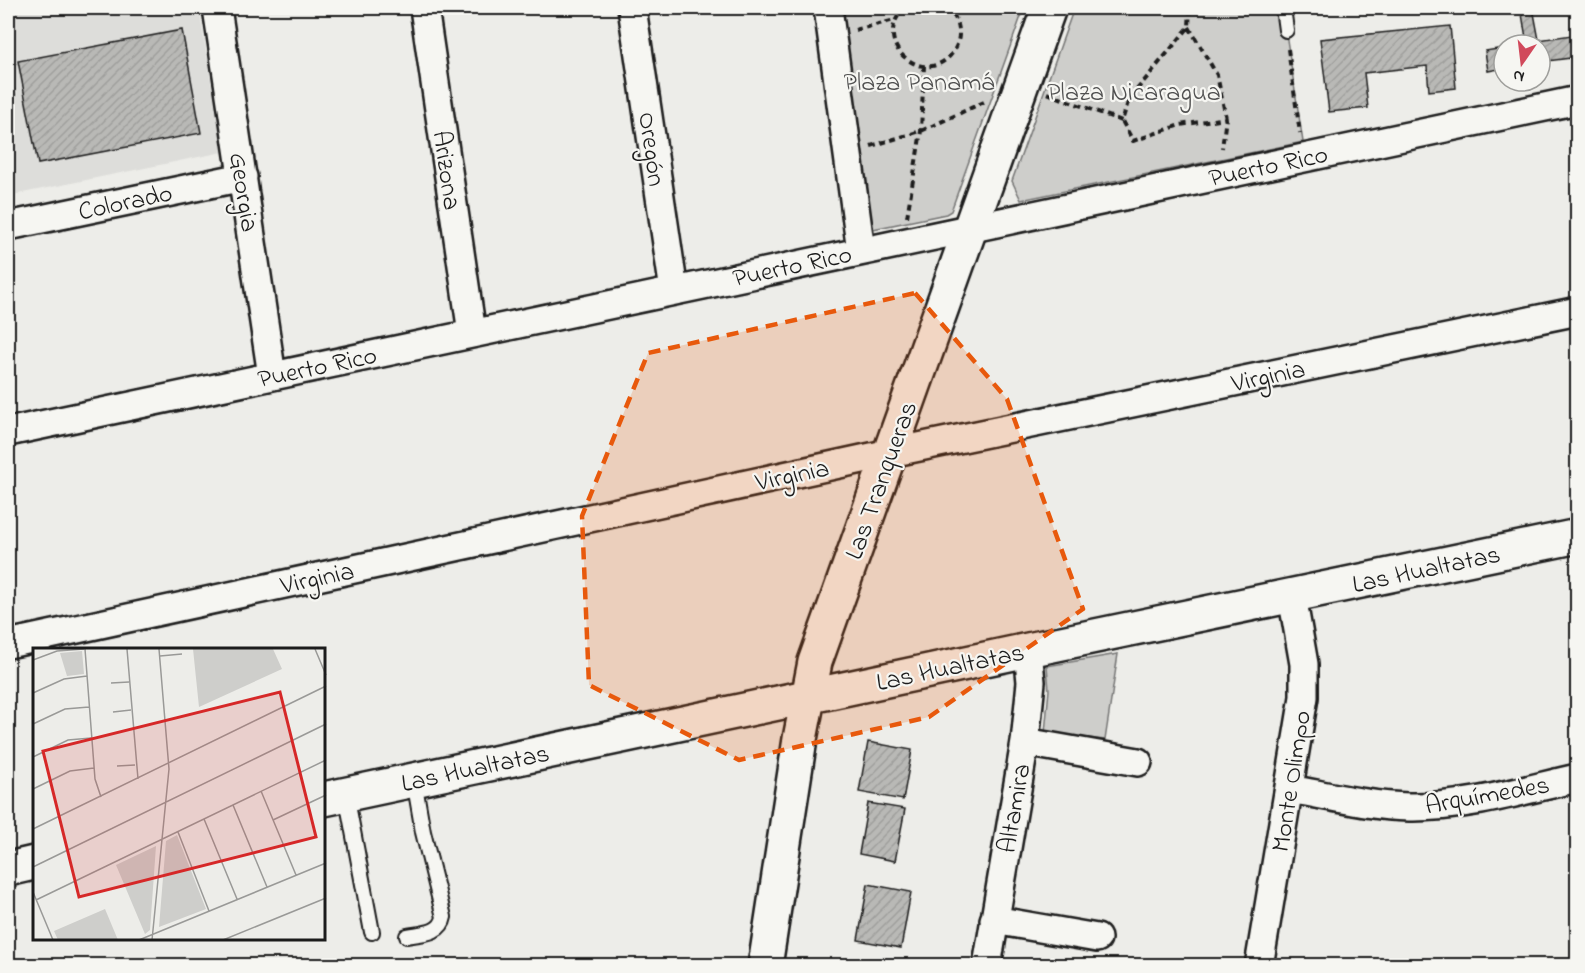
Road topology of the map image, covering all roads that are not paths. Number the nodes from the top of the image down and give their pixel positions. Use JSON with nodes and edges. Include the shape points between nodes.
{"nodes":[{"id":1,"x":217,"y":8,"type":"edge"},
{"id":2,"x":424,"y":8,"type":"edge"},
{"id":3,"x":632,"y":8,"type":"edge"},
{"id":4,"x":828,"y":8,"type":"edge"},
{"id":5,"x":1049,"y":8,"type":"edge"},
{"id":6,"x":1283,"y":8,"type":"edge"},
{"id":7,"x":1286,"y":30,"type":"road end"},
{"id":8,"x":1578,"y":100,"type":"edge"},
{"id":9,"x":243,"y":177,"type":"junction"},
{"id":10,"x":8,"y":226,"type":"edge"},
{"id":11,"x":970,"y":227,"type":"junction"},
{"id":12,"x":861,"y":251,"type":"junction"},
{"id":13,"x":674,"y":291,"type":"junction"},
{"id":14,"x":1578,"y":311,"type":"edge"},
{"id":15,"x":472,"y":333,"type":"junction"},
{"id":16,"x":272,"y":376,"type":"junction"},
{"id":17,"x":8,"y":432,"type":"edge"},
{"id":18,"x":890,"y":453,"type":"junction"},
{"id":19,"x":1578,"y":536,"type":"edge"},
{"id":20,"x":1292,"y":596,"type":"junction"},
{"id":21,"x":8,"y":644,"type":"edge"},
{"id":22,"x":1028,"y":650,"type":"junction"},
{"id":23,"x":807,"y":696,"type":"junction"},
{"id":24,"x":1025,"y":742,"type":"junction"},
{"id":25,"x":1138,"y":762,"type":"dead end"},
{"id":26,"x":1578,"y":778,"type":"edge"},
{"id":27,"x":414,"y":780,"type":"junction"},
{"id":28,"x":1290,"y":789,"type":"junction"},
{"id":29,"x":335,"y":796,"type":"edge"},
{"id":30,"x":33,"y":863,"type":"edge"},
{"id":31,"x":8,"y":869,"type":"edge"},
{"id":32,"x":994,"y":920,"type":"junction"},
{"id":33,"x":372,"y":932,"type":"dead end"},
{"id":34,"x":407,"y":936,"type":"dead end"},
{"id":35,"x":1097,"y":938,"type":"dead end"},
{"id":36,"x":765,"y":966,"type":"edge"},
{"id":37,"x":987,"y":966,"type":"edge"},
{"id":38,"x":1259,"y":966,"type":"edge"}],
"edges":[{"from":1,"to":9,"type":"street","name":"Georgia"},
{"from":2,"to":15,"type":"street","name":"Arizona"},
{"from":3,"to":13,"type":"street","name":"Oregón"},
{"from":4,"to":12,"type":"street"},
{"from":5,"to":11,"type":"street","name":"Las Tranqueras"},
{"from":6,"to":7,"type":"lane"},
{"from":8,"to":11,"type":"street","name":"Puerto Rico"},
{"from":9,"to":10,"type":"street","name":"Colorado"},
{"from":9,"to":16,"type":"street","name":"Georgia"},
{"from":11,"to":12,"type":"street","name":"Puerto Rico"},
{"from":11,"to":18,"type":"street","name":"Las Tranqueras"},
{"from":12,"to":13,"type":"street","name":"Puerto Rico"},
{"from":13,"to":15,"type":"street","name":"Puerto Rico"},
{"from":14,"to":18,"type":"street","name":"Virginia"},
{"from":15,"to":16,"type":"street","name":"Puerto Rico"},
{"from":16,"to":17,"type":"street","name":"Puerto Rico"},
{"from":18,"to":21,"type":"street","name":"Virginia"},
{"from":18,"to":23,"type":"street","name":"Las Tranqueras","via":[[819,650]]},
{"from":19,"to":20,"type":"street","name":"Las Hualtatas"},
{"from":20,"to":22,"type":"street","name":"Las Hualtatas"},
{"from":20,"to":28,"type":"street","name":"Monte Olimpo","via":[[1305,681]]},
{"from":22,"to":23,"type":"street","name":"Las Hualtatas"},
{"from":22,"to":24,"type":"street","name":"Altamira","via":[[1031,681]]},
{"from":23,"to":27,"type":"street","name":"Las Hualtatas"},
{"from":23,"to":36,"type":"street","name":"Las Tranqueras"},
{"from":24,"to":25,"type":"street"},
{"from":24,"to":32,"type":"street","name":"Altamira"},
{"from":26,"to":28,"type":"street","name":"Arquímedes","via":[[1477,800],[1410,807]]},
{"from":27,"to":29,"type":"street","name":"Las Hualtatas"},
{"from":27,"to":34,"type":"lane","via":[[444,917],[437,930]]},
{"from":28,"to":38,"type":"street","name":"Monte Olimpo"},
{"from":29,"to":33,"type":"lane"},
{"from":30,"to":31,"type":"street"},
{"from":32,"to":35,"type":"street"},
{"from":32,"to":37,"type":"street","name":"Altamira"}]}
